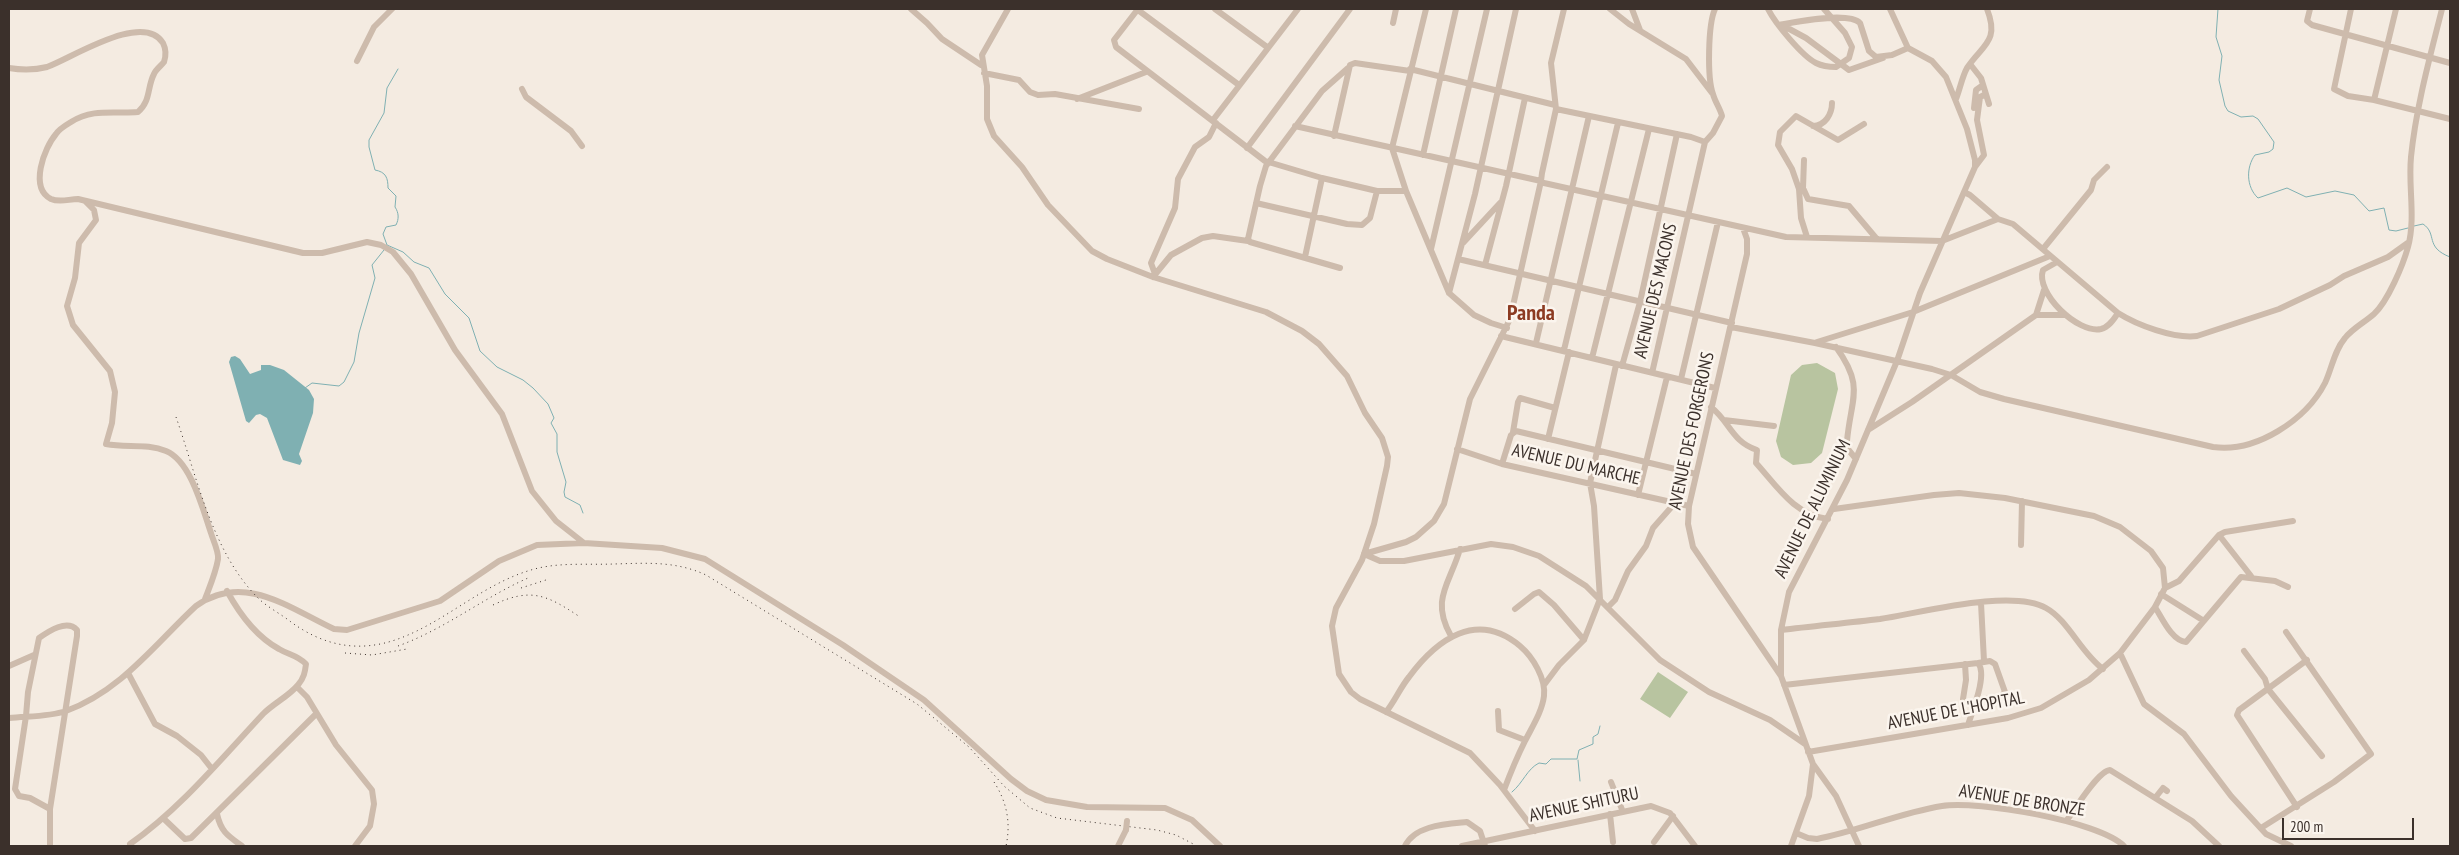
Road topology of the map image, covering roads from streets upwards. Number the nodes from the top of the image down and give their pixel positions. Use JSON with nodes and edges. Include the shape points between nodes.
{"nodes":[{"id":1,"x":392,"y":9,"type":"edge"},
{"id":2,"x":910,"y":9,"type":"edge"},
{"id":3,"x":1008,"y":9,"type":"edge"},
{"id":4,"x":1138,"y":9,"type":"edge"},
{"id":5,"x":1215,"y":9,"type":"edge"},
{"id":6,"x":1298,"y":9,"type":"edge"},
{"id":7,"x":1350,"y":9,"type":"edge"},
{"id":8,"x":1396,"y":9,"type":"edge"},
{"id":9,"x":1426,"y":9,"type":"edge"},
{"id":10,"x":1456,"y":9,"type":"edge"},
{"id":11,"x":1487,"y":9,"type":"edge"},
{"id":12,"x":1516,"y":9,"type":"edge"},
{"id":13,"x":1564,"y":9,"type":"edge"},
{"id":14,"x":1610,"y":9,"type":"edge"},
{"id":15,"x":1632,"y":9,"type":"edge"},
{"id":16,"x":1715,"y":9,"type":"edge"},
{"id":17,"x":1768,"y":9,"type":"edge"},
{"id":18,"x":1824,"y":9,"type":"edge"},
{"id":19,"x":1890,"y":9,"type":"edge"},
{"id":20,"x":1987,"y":9,"type":"edge"},
{"id":21,"x":2310,"y":9,"type":"edge"},
{"id":22,"x":2352,"y":9,"type":"edge"},
{"id":23,"x":2396,"y":9,"type":"edge"},
{"id":24,"x":2442,"y":9,"type":"edge"},
{"id":25,"x":1832,"y":18,"type":"junction"},
{"id":26,"x":1393,"y":22,"type":"dead end"},
{"id":27,"x":1779,"y":25,"type":"junction"},
{"id":28,"x":1640,"y":30,"type":"junction"},
{"id":29,"x":2345,"y":34,"type":"junction"},
{"id":30,"x":2387,"y":46,"type":"junction"},
{"id":31,"x":1267,"y":47,"type":"junction"},
{"id":32,"x":1908,"y":48,"type":"junction"},
{"id":33,"x":1886,"y":56,"type":"junction"},
{"id":34,"x":2429,"y":58,"type":"junction"},
{"id":35,"x":357,"y":61,"type":"dead end"},
{"id":36,"x":2450,"y":63,"type":"edge"},
{"id":37,"x":1843,"y":64,"type":"junction"},
{"id":38,"x":1970,"y":64,"type":"junction"},
{"id":39,"x":981,"y":65,"type":"dead end"},
{"id":40,"x":9,"y":68,"type":"edge"},
{"id":41,"x":1348,"y":68,"type":"junction"},
{"id":42,"x":1410,"y":70,"type":"junction"},
{"id":43,"x":1146,"y":72,"type":"junction"},
{"id":44,"x":984,"y":73,"type":"junction"},
{"id":45,"x":1439,"y":77,"type":"junction"},
{"id":46,"x":1468,"y":84,"type":"junction"},
{"id":47,"x":1239,"y":85,"type":"junction"},
{"id":48,"x":1983,"y":85,"type":"junction"},
{"id":49,"x":522,"y":89,"type":"dead end"},
{"id":50,"x":1497,"y":90,"type":"junction"},
{"id":51,"x":1712,"y":94,"type":"junction"},
{"id":52,"x":1986,"y":94,"type":"junction"},
{"id":53,"x":1525,"y":98,"type":"junction"},
{"id":54,"x":1956,"y":98,"type":"junction"},
{"id":55,"x":1076,"y":99,"type":"junction"},
{"id":56,"x":2374,"y":100,"type":"junction"},
{"id":57,"x":1832,"y":103,"type":"dead end"},
{"id":58,"x":1989,"y":104,"type":"dead end"},
{"id":59,"x":1556,"y":107,"type":"junction"},
{"id":60,"x":1139,"y":109,"type":"dead end"},
{"id":61,"x":2418,"y":111,"type":"junction"},
{"id":62,"x":1977,"y":114,"type":"junction"},
{"id":63,"x":1589,"y":116,"type":"junction"},
{"id":64,"x":2450,"y":119,"type":"edge"},
{"id":65,"x":1214,"y":122,"type":"junction"},
{"id":66,"x":1618,"y":123,"type":"junction"},
{"id":67,"x":1864,"y":124,"type":"dead end"},
{"id":68,"x":1296,"y":126,"type":"junction"},
{"id":69,"x":1813,"y":126,"type":"junction"},
{"id":70,"x":1649,"y":129,"type":"junction"},
{"id":71,"x":1677,"y":134,"type":"junction"},
{"id":72,"x":1334,"y":136,"type":"junction"},
{"id":73,"x":1705,"y":142,"type":"junction"},
{"id":74,"x":582,"y":146,"type":"dead end"},
{"id":75,"x":1247,"y":148,"type":"junction"},
{"id":76,"x":1392,"y":148,"type":"junction"},
{"id":77,"x":1423,"y":155,"type":"junction"},
{"id":78,"x":1804,"y":160,"type":"dead end"},
{"id":79,"x":1270,"y":161,"type":"junction"},
{"id":80,"x":1452,"y":161,"type":"junction"},
{"id":81,"x":2107,"y":166,"type":"dead end"},
{"id":82,"x":1481,"y":167,"type":"junction"},
{"id":83,"x":1975,"y":167,"type":"junction"},
{"id":84,"x":1509,"y":173,"type":"junction"},
{"id":85,"x":1322,"y":178,"type":"junction"},
{"id":86,"x":1542,"y":180,"type":"junction"},
{"id":87,"x":1571,"y":189,"type":"junction"},
{"id":88,"x":1377,"y":191,"type":"junction"},
{"id":89,"x":1406,"y":191,"type":"junction"},
{"id":90,"x":1964,"y":192,"type":"junction"},
{"id":91,"x":1600,"y":196,"type":"junction"},
{"id":92,"x":78,"y":199,"type":"junction"},
{"id":93,"x":1502,"y":201,"type":"junction"},
{"id":94,"x":1256,"y":203,"type":"junction"},
{"id":95,"x":1630,"y":203,"type":"junction"},
{"id":96,"x":1661,"y":210,"type":"junction"},
{"id":97,"x":1689,"y":216,"type":"junction"},
{"id":98,"x":1314,"y":217,"type":"junction"},
{"id":99,"x":1998,"y":218,"type":"junction"},
{"id":100,"x":1718,"y":222,"type":"junction"},
{"id":101,"x":1743,"y":228,"type":"junction"},
{"id":102,"x":1807,"y":237,"type":"junction"},
{"id":103,"x":1876,"y":238,"type":"junction"},
{"id":104,"x":1248,"y":241,"type":"junction"},
{"id":105,"x":1942,"y":241,"type":"junction"},
{"id":106,"x":2409,"y":242,"type":"junction"},
{"id":107,"x":1462,"y":244,"type":"junction"},
{"id":108,"x":1431,"y":249,"type":"junction"},
{"id":109,"x":2043,"y":249,"type":"junction"},
{"id":110,"x":2050,"y":256,"type":"junction"},
{"id":111,"x":1304,"y":257,"type":"junction"},
{"id":112,"x":1458,"y":259,"type":"junction"},
{"id":113,"x":2057,"y":262,"type":"junction"},
{"id":114,"x":1485,"y":264,"type":"junction"},
{"id":115,"x":1340,"y":268,"type":"dead end"},
{"id":116,"x":1519,"y":274,"type":"junction"},
{"id":117,"x":1154,"y":275,"type":"junction"},
{"id":118,"x":1550,"y":282,"type":"junction"},
{"id":119,"x":1578,"y":288,"type":"junction"},
{"id":120,"x":2044,"y":290,"type":"junction"},
{"id":121,"x":1449,"y":293,"type":"junction"},
{"id":122,"x":1608,"y":295,"type":"junction"},
{"id":123,"x":1640,"y":302,"type":"junction"},
{"id":124,"x":1668,"y":308,"type":"junction"},
{"id":125,"x":1913,"y":312,"type":"junction"},
{"id":126,"x":2118,"y":313,"type":"junction"},
{"id":127,"x":1696,"y":315,"type":"junction"},
{"id":128,"x":2036,"y":315,"type":"junction"},
{"id":129,"x":2066,"y":315,"type":"junction"},
{"id":130,"x":1731,"y":325,"type":"junction"},
{"id":131,"x":1507,"y":328,"type":"junction"},
{"id":132,"x":1502,"y":336,"type":"junction"},
{"id":133,"x":1815,"y":342,"type":"junction"},
{"id":134,"x":1536,"y":343,"type":"junction"},
{"id":135,"x":1836,"y":347,"type":"junction"},
{"id":136,"x":1567,"y":351,"type":"junction"},
{"id":137,"x":1592,"y":358,"type":"junction"},
{"id":138,"x":1897,"y":361,"type":"junction"},
{"id":139,"x":1619,"y":365,"type":"junction"},
{"id":140,"x":1652,"y":373,"type":"junction"},
{"id":141,"x":1951,"y":375,"type":"junction"},
{"id":142,"x":1667,"y":377,"type":"junction"},
{"id":143,"x":1681,"y":379,"type":"junction"},
{"id":144,"x":1715,"y":388,"type":"junction"},
{"id":145,"x":1711,"y":407,"type":"junction"},
{"id":146,"x":1555,"y":408,"type":"junction"},
{"id":147,"x":1724,"y":420,"type":"junction"},
{"id":148,"x":1774,"y":426,"type":"dead end"},
{"id":149,"x":1868,"y":430,"type":"junction"},
{"id":150,"x":1513,"y":432,"type":"junction"},
{"id":151,"x":1548,"y":440,"type":"junction"},
{"id":152,"x":1458,"y":449,"type":"junction"},
{"id":153,"x":1598,"y":452,"type":"junction"},
{"id":154,"x":1856,"y":459,"type":"junction"},
{"id":155,"x":1646,"y":463,"type":"junction"},
{"id":156,"x":1502,"y":464,"type":"junction"},
{"id":157,"x":1696,"y":474,"type":"junction"},
{"id":158,"x":1590,"y":484,"type":"junction"},
{"id":159,"x":1638,"y":495,"type":"junction"},
{"id":160,"x":2022,"y":501,"type":"junction"},
{"id":161,"x":1675,"y":503,"type":"junction"},
{"id":162,"x":1689,"y":506,"type":"junction"},
{"id":163,"x":1834,"y":510,"type":"junction"},
{"id":164,"x":1828,"y":519,"type":"junction"},
{"id":165,"x":2293,"y":521,"type":"dead end"},
{"id":166,"x":2219,"y":535,"type":"junction"},
{"id":167,"x":584,"y":543,"type":"junction"},
{"id":168,"x":2021,"y":545,"type":"dead end"},
{"id":169,"x":1460,"y":549,"type":"junction"},
{"id":170,"x":1364,"y":554,"type":"junction"},
{"id":171,"x":2251,"y":576,"type":"junction"},
{"id":172,"x":2288,"y":587,"type":"dead end"},
{"id":173,"x":227,"y":591,"type":"junction"},
{"id":174,"x":2163,"y":591,"type":"junction"},
{"id":175,"x":206,"y":599,"type":"junction"},
{"id":176,"x":1600,"y":599,"type":"junction"},
{"id":177,"x":1981,"y":603,"type":"junction"},
{"id":178,"x":1608,"y":607,"type":"junction"},
{"id":179,"x":2155,"y":607,"type":"junction"},
{"id":180,"x":1516,"y":609,"type":"dead end"},
{"id":181,"x":2204,"y":621,"type":"junction"},
{"id":182,"x":1781,"y":630,"type":"junction"},
{"id":183,"x":2286,"y":632,"type":"dead end"},
{"id":184,"x":1451,"y":636,"type":"junction"},
{"id":185,"x":1584,"y":640,"type":"junction"},
{"id":186,"x":2244,"y":651,"type":"dead end"},
{"id":187,"x":2120,"y":653,"type":"junction"},
{"id":188,"x":34,"y":655,"type":"junction"},
{"id":189,"x":2307,"y":660,"type":"junction"},
{"id":190,"x":1981,"y":662,"type":"junction"},
{"id":191,"x":1965,"y":664,"type":"junction"},
{"id":192,"x":9,"y":666,"type":"edge"},
{"id":193,"x":2102,"y":669,"type":"junction"},
{"id":194,"x":128,"y":674,"type":"junction"},
{"id":195,"x":1781,"y":676,"type":"junction"},
{"id":196,"x":1544,"y":685,"type":"junction"},
{"id":197,"x":1784,"y":685,"type":"junction"},
{"id":198,"x":297,"y":687,"type":"junction"},
{"id":199,"x":2268,"y":689,"type":"junction"},
{"id":200,"x":1963,"y":699,"type":"dead end"},
{"id":201,"x":1976,"y":700,"type":"junction"},
{"id":202,"x":64,"y":712,"type":"junction"},
{"id":203,"x":1386,"y":712,"type":"junction"},
{"id":204,"x":1498,"y":712,"type":"dead end"},
{"id":205,"x":316,"y":714,"type":"junction"},
{"id":206,"x":26,"y":716,"type":"junction"},
{"id":207,"x":9,"y":718,"type":"edge"},
{"id":208,"x":1968,"y":725,"type":"junction"},
{"id":209,"x":1525,"y":740,"type":"junction"},
{"id":210,"x":1806,"y":744,"type":"junction"},
{"id":211,"x":1808,"y":752,"type":"junction"},
{"id":212,"x":2322,"y":756,"type":"dead end"},
{"id":213,"x":1812,"y":764,"type":"junction"},
{"id":214,"x":212,"y":769,"type":"junction"},
{"id":215,"x":1610,"y":782,"type":"dead end"},
{"id":216,"x":1504,"y":790,"type":"junction"},
{"id":217,"x":2167,"y":791,"type":"dead end"},
{"id":218,"x":2154,"y":798,"type":"junction"},
{"id":219,"x":2297,"y":807,"type":"junction"},
{"id":220,"x":50,"y":809,"type":"junction"},
{"id":221,"x":1129,"y":809,"type":"junction"},
{"id":222,"x":1623,"y":812,"type":"junction"},
{"id":223,"x":217,"y":814,"type":"junction"},
{"id":224,"x":1610,"y":814,"type":"junction"},
{"id":225,"x":1673,"y":816,"type":"junction"},
{"id":226,"x":163,"y":818,"type":"junction"},
{"id":227,"x":2067,"y":820,"type":"junction"},
{"id":228,"x":1853,"y":828,"type":"junction"},
{"id":229,"x":2261,"y":828,"type":"junction"},
{"id":230,"x":1535,"y":831,"type":"junction"},
{"id":231,"x":1796,"y":833,"type":"junction"},
{"id":232,"x":1613,"y":842,"type":"dead end"},
{"id":233,"x":1654,"y":842,"type":"dead end"},
{"id":234,"x":130,"y":844,"type":"dead end"},
{"id":235,"x":1485,"y":844,"type":"edge"},
{"id":236,"x":50,"y":846,"type":"edge"},
{"id":237,"x":242,"y":846,"type":"edge"},
{"id":238,"x":355,"y":846,"type":"edge"},
{"id":239,"x":1118,"y":846,"type":"edge"},
{"id":240,"x":1220,"y":846,"type":"edge"},
{"id":241,"x":1405,"y":846,"type":"edge"},
{"id":242,"x":1462,"y":846,"type":"edge"},
{"id":243,"x":1695,"y":846,"type":"edge"},
{"id":244,"x":1790,"y":846,"type":"edge"},
{"id":245,"x":1859,"y":846,"type":"edge"},
{"id":246,"x":2124,"y":846,"type":"edge"},
{"id":247,"x":2219,"y":846,"type":"edge"},
{"id":248,"x":2291,"y":846,"type":"edge"}],
"edges":[{"from":1,"to":35,"type":"street","via":[[374,27]]},
{"from":2,"to":39,"type":"street","via":[[942,39]]},
{"from":3,"to":44,"type":"street","via":[[984,51]]},
{"from":4,"to":43,"type":"street","via":[[1114,43]]},
{"from":4,"to":47,"type":"street"},
{"from":5,"to":31,"type":"street"},
{"from":6,"to":31,"type":"street"},
{"from":7,"to":75,"type":"street"},
{"from":8,"to":26,"type":"street"},
{"from":9,"to":42,"type":"street"},
{"from":10,"to":45,"type":"street"},
{"from":11,"to":46,"type":"street"},
{"from":12,"to":50,"type":"street"},
{"from":13,"to":59,"type":"street","via":[[1551,63]]},
{"from":14,"to":28,"type":"street"},
{"from":15,"to":28,"type":"street"},
{"from":16,"to":51,"type":"street","via":[[1710,46]]},
{"from":17,"to":27,"type":"street"},
{"from":18,"to":25,"type":"street"},
{"from":19,"to":32,"type":"street"},
{"from":20,"to":38,"type":"street","via":[[1990,39]]},
{"from":21,"to":29,"type":"street","via":[[2309,24]]},
{"from":22,"to":29,"type":"street"},
{"from":23,"to":30,"type":"street"},
{"from":24,"to":34,"type":"street"},
{"from":25,"to":27,"type":"street"},
{"from":25,"to":33,"type":"street","via":[[1858,21],[1872,54]]},
{"from":25,"to":37,"type":"street","via":[[1852,46],[1851,54]]},
{"from":27,"to":37,"type":"street","via":[[1801,34]]},
{"from":27,"to":37,"type":"street","via":[[1816,63],[1831,67]]},
{"from":28,"to":51,"type":"street","via":[[1686,59]]},
{"from":29,"to":30,"type":"street"},
{"from":29,"to":56,"type":"street","via":[[2334,85],[2337,92]]},
{"from":30,"to":34,"type":"street"},
{"from":30,"to":56,"type":"street"},
{"from":31,"to":47,"type":"street"},
{"from":32,"to":33,"type":"street"},
{"from":32,"to":54,"type":"street","via":[[1942,70]]},
{"from":33,"to":37,"type":"street","via":[[1853,70]]},
{"from":34,"to":36,"type":"street"},
{"from":34,"to":61,"type":"street"},
{"from":38,"to":48,"type":"street","via":[[1978,72]]},
{"from":38,"to":54,"type":"street"},
{"from":40,"to":92,"type":"street","via":[[45,67],[121,33],[145,33],[156,36],[162,43],[166,54],[164,62],[154,74],[144,107],[138,112],[89,113],[57,132],[48,147],[41,173],[41,189],[56,201]]},
{"from":41,"to":42,"type":"street","via":[[1355,64]]},
{"from":41,"to":68,"type":"street","via":[[1322,91]]},
{"from":41,"to":72,"type":"street"},
{"from":42,"to":45,"type":"street"},
{"from":42,"to":76,"type":"street"},
{"from":43,"to":55,"type":"street"},
{"from":43,"to":65,"type":"street"},
{"from":44,"to":55,"type":"street","via":[[1019,80],[1034,94]]},
{"from":44,"to":117,"type":"street","via":[[988,86],[986,119],[992,132],[1048,204],[1092,251]]},
{"from":45,"to":46,"type":"street"},
{"from":45,"to":77,"type":"street"},
{"from":46,"to":50,"type":"street"},
{"from":46,"to":80,"type":"street"},
{"from":47,"to":65,"type":"street"},
{"from":48,"to":52,"type":"street"},
{"from":48,"to":62,"type":"street","name":"AVENUE DE ALUMINIUM","via":[[1976,90],[1974,107]]},
{"from":49,"to":74,"type":"street","via":[[526,97],[571,131]]},
{"from":50,"to":53,"type":"street"},
{"from":50,"to":82,"type":"street"},
{"from":51,"to":73,"type":"street","via":[[1722,116],[1714,133]]},
{"from":52,"to":58,"type":"street"},
{"from":52,"to":62,"type":"street","via":[[1980,97]]},
{"from":53,"to":59,"type":"street"},
{"from":53,"to":84,"type":"street"},
{"from":54,"to":83,"type":"street","via":[[1973,148]]},
{"from":55,"to":60,"type":"street"},
{"from":56,"to":61,"type":"street"},
{"from":57,"to":69,"type":"street","via":[[1826,119]]},
{"from":59,"to":63,"type":"street"},
{"from":59,"to":86,"type":"street"},
{"from":61,"to":64,"type":"street"},
{"from":61,"to":106,"type":"street","via":[[2409,172],[2412,223]]},
{"from":62,"to":83,"type":"street","name":"AVENUE DE ALUMINIUM","via":[[1984,152]]},
{"from":63,"to":66,"type":"street"},
{"from":63,"to":87,"type":"street"},
{"from":65,"to":75,"type":"street"},
{"from":65,"to":117,"type":"street","via":[[1209,137],[1195,148],[1178,179],[1175,208],[1151,263]]},
{"from":66,"to":70,"type":"street"},
{"from":66,"to":91,"type":"street"},
{"from":67,"to":69,"type":"street","via":[[1840,140]]},
{"from":68,"to":72,"type":"street"},
{"from":68,"to":79,"type":"street"},
{"from":69,"to":102,"type":"street","via":[[1794,117],[1780,132],[1778,141],[1799,189],[1801,218]]},
{"from":70,"to":71,"type":"street"},
{"from":70,"to":95,"type":"street"},
{"from":71,"to":73,"type":"street"},
{"from":71,"to":96,"type":"street"},
{"from":72,"to":76,"type":"street"},
{"from":73,"to":97,"type":"street","name":"AVENUE DES MACONS"},
{"from":75,"to":79,"type":"street"},
{"from":76,"to":77,"type":"street"},
{"from":76,"to":89,"type":"street"},
{"from":77,"to":80,"type":"street"},
{"from":78,"to":103,"type":"street","via":[[1803,188],[1808,199],[1849,206]]},
{"from":79,"to":85,"type":"street"},
{"from":79,"to":94,"type":"street","via":[[1263,173]]},
{"from":80,"to":82,"type":"street"},
{"from":80,"to":108,"type":"street"},
{"from":81,"to":109,"type":"street"},
{"from":82,"to":84,"type":"street"},
{"from":82,"to":107,"type":"street"},
{"from":83,"to":90,"type":"street","name":"AVENUE DE ALUMINIUM"},
{"from":84,"to":86,"type":"street"},
{"from":84,"to":93,"type":"street"},
{"from":85,"to":88,"type":"street"},
{"from":85,"to":98,"type":"street"},
{"from":86,"to":87,"type":"street"},
{"from":86,"to":116,"type":"street"},
{"from":87,"to":91,"type":"street"},
{"from":87,"to":118,"type":"street"},
{"from":88,"to":89,"type":"street"},
{"from":88,"to":98,"type":"street","via":[[1370,218],[1362,225]]},
{"from":89,"to":108,"type":"street"},
{"from":90,"to":99,"type":"street"},
{"from":90,"to":105,"type":"street","name":"AVENUE DE ALUMINIUM"},
{"from":91,"to":95,"type":"street"},
{"from":91,"to":119,"type":"street"},
{"from":92,"to":167,"type":"street","via":[[297,252],[322,253],[367,242],[386,247],[403,262],[456,350],[502,414],[532,492],[556,521]]},
{"from":92,"to":175,"type":"street","via":[[94,210],[96,220],[79,243],[75,278],[67,306],[73,325],[110,371],[115,392],[106,444],[166,450],[185,469],[194,485],[219,557]]},
{"from":93,"to":107,"type":"street"},
{"from":93,"to":114,"type":"street"},
{"from":94,"to":98,"type":"street"},
{"from":94,"to":104,"type":"street"},
{"from":95,"to":96,"type":"street"},
{"from":95,"to":122,"type":"street"},
{"from":96,"to":97,"type":"street"},
{"from":96,"to":123,"type":"street"},
{"from":97,"to":100,"type":"street"},
{"from":97,"to":124,"type":"street","name":"AVENUE DES MACONS"},
{"from":98,"to":111,"type":"street"},
{"from":99,"to":105,"type":"street"},
{"from":99,"to":109,"type":"street","via":[[2009,222]]},
{"from":100,"to":101,"type":"street"},
{"from":100,"to":127,"type":"street"},
{"from":101,"to":102,"type":"street","via":[[1786,237]]},
{"from":101,"to":130,"type":"street","name":"AVENUE DES FORGERONS","via":[[1747,254]]},
{"from":102,"to":103,"type":"street"},
{"from":103,"to":105,"type":"street"},
{"from":104,"to":111,"type":"street"},
{"from":104,"to":117,"type":"street","via":[[1214,236],[1202,238],[1171,255]]},
{"from":105,"to":125,"type":"street","name":"AVENUE DE ALUMINIUM"},
{"from":106,"to":126,"type":"street","via":[[2388,257],[2279,309],[2197,336],[2148,327]]},
{"from":106,"to":141,"type":"street","via":[[2385,299],[2374,314],[2341,344],[2325,382],[2307,409],[2266,437],[2244,446],[2213,447],[2004,399],[1980,392]]},
{"from":107,"to":112,"type":"street"},
{"from":108,"to":121,"type":"street"},
{"from":109,"to":110,"type":"street"},
{"from":110,"to":113,"type":"street"},
{"from":110,"to":125,"type":"street"},
{"from":111,"to":115,"type":"street"},
{"from":112,"to":114,"type":"street"},
{"from":112,"to":121,"type":"street"},
{"from":113,"to":120,"type":"street","via":[[2043,270]]},
{"from":113,"to":126,"type":"street"},
{"from":114,"to":116,"type":"street"},
{"from":116,"to":118,"type":"street"},
{"from":116,"to":131,"type":"street"},
{"from":117,"to":170,"type":"street","via":[[1266,312],[1320,344],[1342,370],[1382,438],[1388,457],[1379,504]]},
{"from":118,"to":119,"type":"street"},
{"from":118,"to":134,"type":"street"},
{"from":119,"to":122,"type":"street"},
{"from":119,"to":136,"type":"street"},
{"from":120,"to":128,"type":"street"},
{"from":120,"to":129,"type":"street"},
{"from":121,"to":131,"type":"street","via":[[1474,315]]},
{"from":122,"to":123,"type":"street"},
{"from":122,"to":137,"type":"street"},
{"from":123,"to":124,"type":"street"},
{"from":123,"to":139,"type":"street"},
{"from":124,"to":127,"type":"street"},
{"from":124,"to":140,"type":"street","name":"AVENUE DES MACONS"},
{"from":125,"to":133,"type":"street"},
{"from":125,"to":138,"type":"street","name":"AVENUE DE ALUMINIUM"},
{"from":126,"to":129,"type":"street","via":[[2107,326],[2096,329],[2082,326]]},
{"from":127,"to":130,"type":"street"},
{"from":127,"to":143,"type":"street"},
{"from":128,"to":129,"type":"street"},
{"from":128,"to":141,"type":"street"},
{"from":130,"to":133,"type":"street"},
{"from":130,"to":144,"type":"street","name":"AVENUE DES FORGERONS"},
{"from":131,"to":132,"type":"street"},
{"from":132,"to":134,"type":"street"},
{"from":132,"to":152,"type":"street","via":[[1473,390]]},
{"from":133,"to":135,"type":"street"},
{"from":134,"to":136,"type":"street"},
{"from":135,"to":138,"type":"street"},
{"from":135,"to":154,"type":"street","via":[[1855,381],[1847,448]]},
{"from":136,"to":137,"type":"street"},
{"from":136,"to":146,"type":"street"},
{"from":137,"to":139,"type":"street"},
{"from":138,"to":141,"type":"street"},
{"from":138,"to":149,"type":"street","name":"AVENUE DE ALUMINIUM"},
{"from":139,"to":140,"type":"street"},
{"from":139,"to":153,"type":"street"},
{"from":140,"to":142,"type":"street"},
{"from":141,"to":149,"type":"street"},
{"from":142,"to":143,"type":"street"},
{"from":142,"to":155,"type":"street"},
{"from":143,"to":144,"type":"street"},
{"from":144,"to":145,"type":"street","name":"AVENUE DES FORGERONS"},
{"from":145,"to":147,"type":"street"},
{"from":145,"to":157,"type":"street","name":"AVENUE DES FORGERONS"},
{"from":146,"to":150,"type":"street","via":[[1520,398]]},
{"from":146,"to":151,"type":"street"},
{"from":147,"to":148,"type":"street"},
{"from":147,"to":164,"type":"street","via":[[1741,443],[1757,450],[1756,463],[1790,502],[1810,514]]},
{"from":149,"to":154,"type":"street","name":"AVENUE DE ALUMINIUM"},
{"from":150,"to":151,"type":"street"},
{"from":150,"to":156,"type":"street"},
{"from":151,"to":153,"type":"street"},
{"from":152,"to":156,"type":"street","name":"AVENUE DU MARCHE"},
{"from":152,"to":170,"type":"street","via":[[1444,504],[1434,521],[1411,540]]},
{"from":153,"to":155,"type":"street"},
{"from":153,"to":158,"type":"street"},
{"from":154,"to":163,"type":"street","name":"AVENUE DE ALUMINIUM"},
{"from":155,"to":157,"type":"street"},
{"from":155,"to":159,"type":"street"},
{"from":156,"to":158,"type":"street","name":"AVENUE DU MARCHE"},
{"from":157,"to":162,"type":"street","name":"AVENUE DES FORGERONS"},
{"from":158,"to":159,"type":"street","name":"AVENUE DU MARCHE"},
{"from":158,"to":176,"type":"street"},
{"from":159,"to":161,"type":"street","name":"AVENUE DU MARCHE"},
{"from":160,"to":163,"type":"street","via":[[1958,494],[1934,495]]},
{"from":160,"to":168,"type":"street"},
{"from":160,"to":174,"type":"street","via":[[2094,516],[2120,527],[2159,560],[2163,568]]},
{"from":161,"to":162,"type":"street","name":"AVENUE DU MARCHE"},
{"from":161,"to":178,"type":"street","via":[[1653,528],[1646,546]]},
{"from":162,"to":195,"type":"street","name":"AVENUE DES FORGERONS","via":[[1688,524],[1693,547]]},
{"from":163,"to":164,"type":"street","name":"AVENUE DE ALUMINIUM"},
{"from":164,"to":182,"type":"street","name":"AVENUE DE ALUMINIUM","via":[[1789,592]]},
{"from":165,"to":166,"type":"street"},
{"from":166,"to":171,"type":"street"},
{"from":166,"to":174,"type":"street","via":[[2179,581]]},
{"from":167,"to":173,"type":"street","via":[[537,545],[522,549],[440,601],[347,630],[334,630],[259,594]]},
{"from":167,"to":221,"type":"street","via":[[643,545],[705,559],[915,693],[1027,791],[1067,805]]},
{"from":169,"to":170,"type":"street","via":[[1404,562],[1380,560]]},
{"from":169,"to":176,"type":"street","via":[[1501,544],[1528,552],[1570,574]]},
{"from":169,"to":184,"type":"street","via":[[1441,599],[1441,614]]},
{"from":170,"to":203,"type":"street","via":[[1334,614],[1332,632],[1336,662],[1341,679],[1351,692]]},
{"from":171,"to":172,"type":"street"},
{"from":171,"to":181,"type":"street","via":[[2236,580]]},
{"from":173,"to":175,"type":"street"},
{"from":173,"to":198,"type":"street","via":[[253,628],[273,646],[298,656],[306,664]]},
{"from":174,"to":179,"type":"street","name":"AVENUE DE L'HOPITAL"},
{"from":174,"to":181,"type":"street"},
{"from":175,"to":194,"type":"street"},
{"from":176,"to":178,"type":"street"},
{"from":176,"to":185,"type":"street"},
{"from":177,"to":182,"type":"street"},
{"from":177,"to":190,"type":"street"},
{"from":177,"to":193,"type":"street","via":[[2022,602],[2046,607]]},
{"from":178,"to":210,"type":"street","via":[[1625,628],[1660,660],[1709,692],[1770,720]]},
{"from":179,"to":181,"type":"street","via":[[2183,642]]},
{"from":179,"to":187,"type":"street","name":"AVENUE DE L'HOPITAL"},
{"from":180,"to":185,"type":"street","via":[[1539,592]]},
{"from":182,"to":195,"type":"street","name":"AVENUE DE ALUMINIUM"},
{"from":183,"to":189,"type":"street"},
{"from":184,"to":196,"type":"street","via":[[1467,630],[1481,630],[1505,636],[1525,650]]},
{"from":184,"to":203,"type":"street","via":[[1435,647],[1413,672]]},
{"from":185,"to":196,"type":"street","via":[[1559,664]]},
{"from":186,"to":199,"type":"street","via":[[2265,679]]},
{"from":187,"to":193,"type":"street","name":"AVENUE DE L'HOPITAL"},
{"from":187,"to":229,"type":"street","via":[[2144,704],[2184,734],[2227,791]]},
{"from":188,"to":192,"type":"street"},
{"from":188,"to":202,"type":"street","via":[[39,638],[44,634],[64,625],[77,630]]},
{"from":188,"to":206,"type":"street"},
{"from":189,"to":199,"type":"street"},
{"from":189,"to":219,"type":"street","via":[[2371,754]]},
{"from":190,"to":191,"type":"street"},
{"from":190,"to":201,"type":"street"},
{"from":190,"to":201,"type":"street","via":[[1995,664],[2005,694]]},
{"from":191,"to":197,"type":"street"},
{"from":191,"to":200,"type":"street"},
{"from":193,"to":208,"type":"street","name":"AVENUE DE L'HOPITAL","via":[[2076,690],[2041,708]]},
{"from":194,"to":202,"type":"street"},
{"from":194,"to":214,"type":"street","via":[[155,724],[170,730],[200,754]]},
{"from":195,"to":197,"type":"street"},
{"from":196,"to":209,"type":"street","via":[[1544,700]]},
{"from":197,"to":210,"type":"street"},
{"from":198,"to":205,"type":"street"},
{"from":198,"to":214,"type":"street","via":[[267,711]]},
{"from":199,"to":212,"type":"street"},
{"from":199,"to":219,"type":"street","via":[[2239,710],[2237,715]]},
{"from":201,"to":208,"type":"street"},
{"from":202,"to":206,"type":"street"},
{"from":202,"to":220,"type":"street"},
{"from":203,"to":216,"type":"street","via":[[1470,753]]},
{"from":204,"to":209,"type":"street","via":[[1498,730]]},
{"from":205,"to":223,"type":"street"},
{"from":205,"to":238,"type":"street","via":[[372,790],[374,804],[370,826]]},
{"from":206,"to":207,"type":"street"},
{"from":206,"to":220,"type":"street","via":[[16,794]]},
{"from":208,"to":211,"type":"street","name":"AVENUE DE L'HOPITAL"},
{"from":209,"to":216,"type":"street"},
{"from":210,"to":211,"type":"street"},
{"from":211,"to":213,"type":"street"},
{"from":213,"to":228,"type":"street","via":[[1831,786]]},
{"from":213,"to":231,"type":"street","via":[[1811,786]]},
{"from":214,"to":226,"type":"street"},
{"from":215,"to":222,"type":"street"},
{"from":216,"to":230,"type":"street"},
{"from":217,"to":218,"type":"street","via":[[2163,788]]},
{"from":218,"to":227,"type":"street","via":[[2114,771],[2107,770]]},
{"from":218,"to":247,"type":"street","via":[[2200,827]]},
{"from":219,"to":229,"type":"street"},
{"from":220,"to":236,"type":"street"},
{"from":221,"to":239,"type":"street","bridge":true,"via":[[1126,830]]},
{"from":221,"to":240,"type":"street","via":[[1165,808],[1192,820]]},
{"from":222,"to":224,"type":"street","name":"AVENUE SHITURU"},
{"from":222,"to":225,"type":"street","name":"AVENUE SHITURU","via":[[1651,806],[1664,809]]},
{"from":223,"to":226,"type":"street","via":[[188,840]]},
{"from":223,"to":237,"type":"street","via":[[226,836]]},
{"from":224,"to":230,"type":"street","name":"AVENUE SHITURU"},
{"from":224,"to":232,"type":"street"},
{"from":225,"to":233,"type":"street"},
{"from":225,"to":243,"type":"street","name":"AVENUE SHITURU"},
{"from":226,"to":234,"type":"street"},
{"from":227,"to":228,"type":"street","name":"AVENUE DE BRONZE","via":[[1957,804]]},
{"from":227,"to":246,"type":"street","name":"AVENUE DE BRONZE","via":[[2107,834]]},
{"from":228,"to":231,"type":"street","name":"AVENUE DE BRONZE","via":[[1813,839]]},
{"from":228,"to":245,"type":"street"},
{"from":229,"to":248,"type":"street","via":[[2270,837]]},
{"from":230,"to":235,"type":"street","name":"AVENUE SHITURU"},
{"from":231,"to":244,"type":"street"},
{"from":235,"to":241,"type":"street","via":[[1477,827],[1467,822],[1428,828],[1412,836]]},
{"from":235,"to":242,"type":"street","name":"AVENUE SHITURU"}]}
